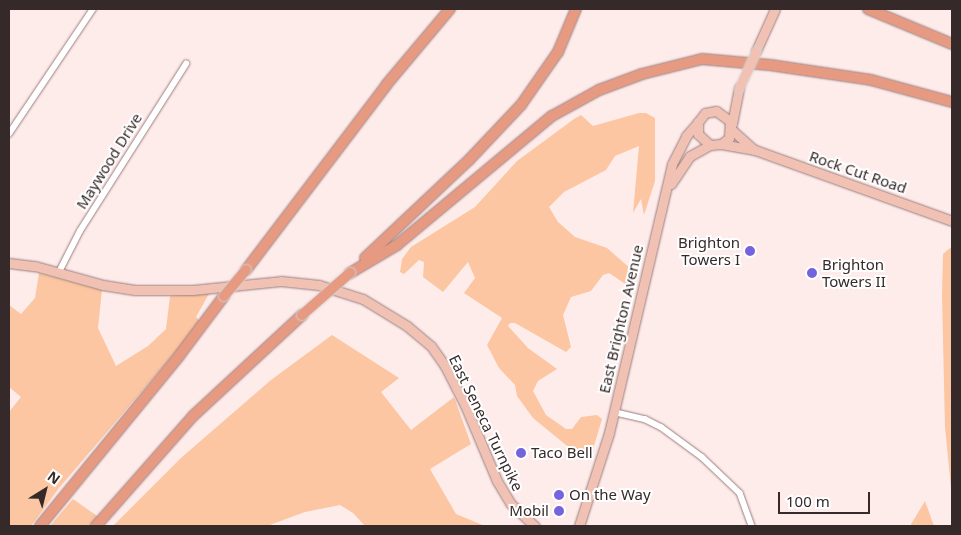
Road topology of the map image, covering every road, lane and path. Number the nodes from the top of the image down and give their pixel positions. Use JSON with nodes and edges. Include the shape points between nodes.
{"nodes":[{"id":1,"x":93,"y":9,"type":"edge"},
{"id":2,"x":442,"y":9,"type":"edge"},
{"id":3,"x":450,"y":9,"type":"edge"},
{"id":4,"x":576,"y":9,"type":"edge"},
{"id":5,"x":775,"y":9,"type":"edge"},
{"id":6,"x":868,"y":9,"type":"edge"},
{"id":7,"x":952,"y":44,"type":"edge"},
{"id":8,"x":186,"y":64,"type":"dead end"},
{"id":9,"x":737,"y":92,"type":"junction"},
{"id":10,"x":952,"y":102,"type":"edge"},
{"id":11,"x":716,"y":111,"type":"junction"},
{"id":12,"x":359,"y":122,"type":"junction"},
{"id":13,"x":698,"y":122,"type":"junction"},
{"id":14,"x":732,"y":128,"type":"junction"},
{"id":15,"x":9,"y":134,"type":"edge"},
{"id":16,"x":721,"y":144,"type":"junction"},
{"id":17,"x":710,"y":145,"type":"junction"},
{"id":18,"x":755,"y":150,"type":"junction"},
{"id":19,"x":668,"y":188,"type":"junction"},
{"id":20,"x":952,"y":220,"type":"edge"},
{"id":21,"x":9,"y":263,"type":"edge"},
{"id":22,"x":350,"y":273,"type":"junction"},
{"id":23,"x":58,"y":274,"type":"junction"},
{"id":24,"x":614,"y":412,"type":"junction"},
{"id":25,"x":584,"y":512,"type":"junction"},
{"id":26,"x":40,"y":526,"type":"edge"},
{"id":27,"x":96,"y":526,"type":"edge"},
{"id":28,"x":535,"y":526,"type":"edge"},
{"id":29,"x":572,"y":526,"type":"edge"},
{"id":30,"x":579,"y":526,"type":"edge"},
{"id":31,"x":752,"y":526,"type":"edge"}],
"edges":[{"from":1,"to":15,"type":"street"},
{"from":2,"to":12,"type":"highway","via":[[386,78]]},
{"from":3,"to":12,"type":"highway"},
{"from":4,"to":22,"type":"highway","via":[[558,52],[520,105],[469,160]]},
{"from":5,"to":9,"type":"main road","bridge":true},
{"from":6,"to":7,"type":"highway"},
{"from":8,"to":23,"type":"street","name":"Maywood Drive","via":[[80,231]]},
{"from":9,"to":11,"type":"main road"},
{"from":9,"to":14,"type":"main road"},
{"from":10,"to":22,"type":"highway","via":[[872,80],[770,65],[702,59],[642,74],[599,90],[552,116],[397,244]]},
{"from":11,"to":13,"type":"main road","via":[[705,113]]},
{"from":11,"to":14,"type":"main road","via":[[727,116]]},
{"from":12,"to":26,"type":"highway","bridge":true,"via":[[179,356]]},
{"from":13,"to":17,"type":"main road","via":[[698,134]]},
{"from":13,"to":19,"type":"main road","name":"East Brighton Avenue","via":[[678,151]]},
{"from":14,"to":16,"type":"main road","via":[[729,138]]},
{"from":14,"to":18,"type":"main road","name":"Rock Cut Road"},
{"from":16,"to":17,"type":"main road"},
{"from":16,"to":18,"type":"main road","name":"Rock Cut Road"},
{"from":17,"to":19,"type":"main road","via":[[690,156]]},
{"from":18,"to":20,"type":"main road","name":"Rock Cut Road"},
{"from":19,"to":24,"type":"main road","name":"East Brighton Avenue"},
{"from":21,"to":23,"type":"main road","name":"East Seneca Turnpike"},
{"from":22,"to":27,"type":"highway","bridge":true,"via":[[187,422]]},
{"from":23,"to":28,"type":"main road","name":"East Seneca Turnpike","via":[[103,285],[158,291],[292,282],[334,289],[363,299],[407,326],[431,346],[465,405],[497,480],[511,504]]},
{"from":24,"to":25,"type":"main road","name":"East Brighton Avenue"},
{"from":24,"to":31,"type":"street","via":[[645,419],[695,451],[740,493]]},
{"from":25,"to":29,"type":"main road"},
{"from":25,"to":30,"type":"main road","name":"East Brighton Avenue"}]}
